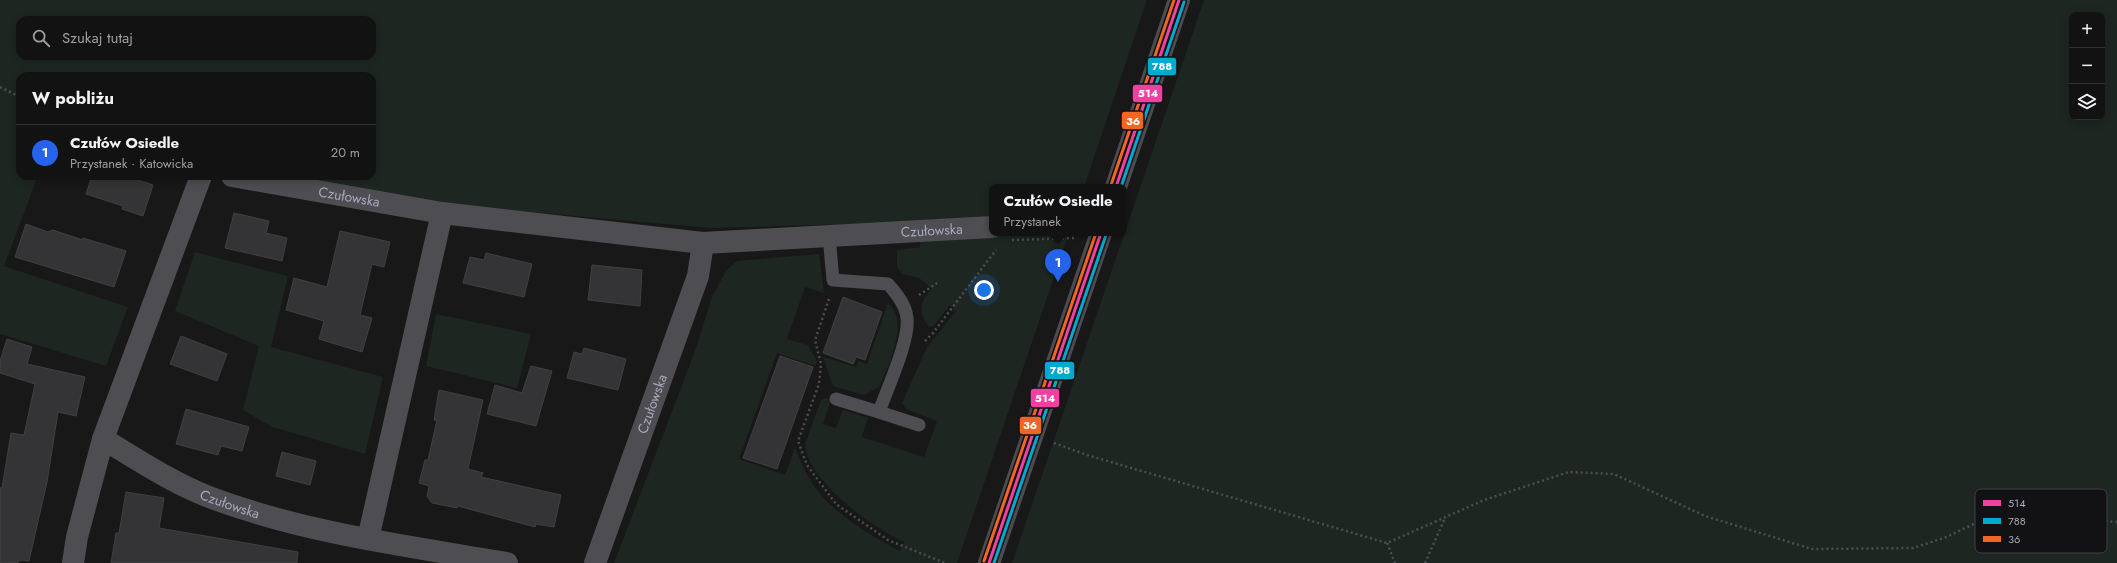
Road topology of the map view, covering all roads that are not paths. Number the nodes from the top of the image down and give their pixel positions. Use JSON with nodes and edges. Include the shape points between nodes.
{"nodes":[{"id":1,"x":1179,"y":0,"type":"edge"},
{"id":2,"x":200,"y":180,"type":"edge"},
{"id":3,"x":255,"y":180,"type":"edge"},
{"id":4,"x":1117,"y":184,"type":"edge"},
{"id":5,"x":442,"y":213,"type":"junction"},
{"id":6,"x":829,"y":236,"type":"junction"},
{"id":7,"x":1100,"y":236,"type":"edge"},
{"id":8,"x":999,"y":237,"type":"edge"},
{"id":9,"x":703,"y":243,"type":"junction"},
{"id":10,"x":836,"y":399,"type":"dead end"},
{"id":11,"x":879,"y":412,"type":"junction"},
{"id":12,"x":919,"y":425,"type":"dead end"},
{"id":13,"x":103,"y":439,"type":"junction"},
{"id":14,"x":368,"y":539,"type":"junction"},
{"id":15,"x":73,"y":563,"type":"edge"},
{"id":16,"x":507,"y":563,"type":"edge"},
{"id":17,"x":595,"y":563,"type":"edge"},
{"id":18,"x":989,"y":563,"type":"edge"}],
"edges":[{"from":1,"to":4,"type":"main road"},
{"from":2,"to":13,"type":"street"},
{"from":3,"to":5,"type":"street","name":"Czułowska"},
{"from":5,"to":9,"type":"street","name":"Czułowska"},
{"from":5,"to":14,"type":"street"},
{"from":6,"to":8,"type":"street","name":"Czułowska"},
{"from":6,"to":9,"type":"street","name":"Czułowska"},
{"from":6,"to":11,"type":"lane","via":[[833,280],[888,284],[897,294],[908,317],[907,334]]},
{"from":7,"to":18,"type":"main road"},
{"from":9,"to":17,"type":"street","name":"Czułowska","via":[[698,276]]},
{"from":10,"to":11,"type":"lane"},
{"from":11,"to":12,"type":"lane"},
{"from":13,"to":14,"type":"street","name":"Czułowska","via":[[208,496],[261,514]]},
{"from":13,"to":15,"type":"street","via":[[77,537]]},
{"from":14,"to":16,"type":"street","name":"Czułowska"}]}
